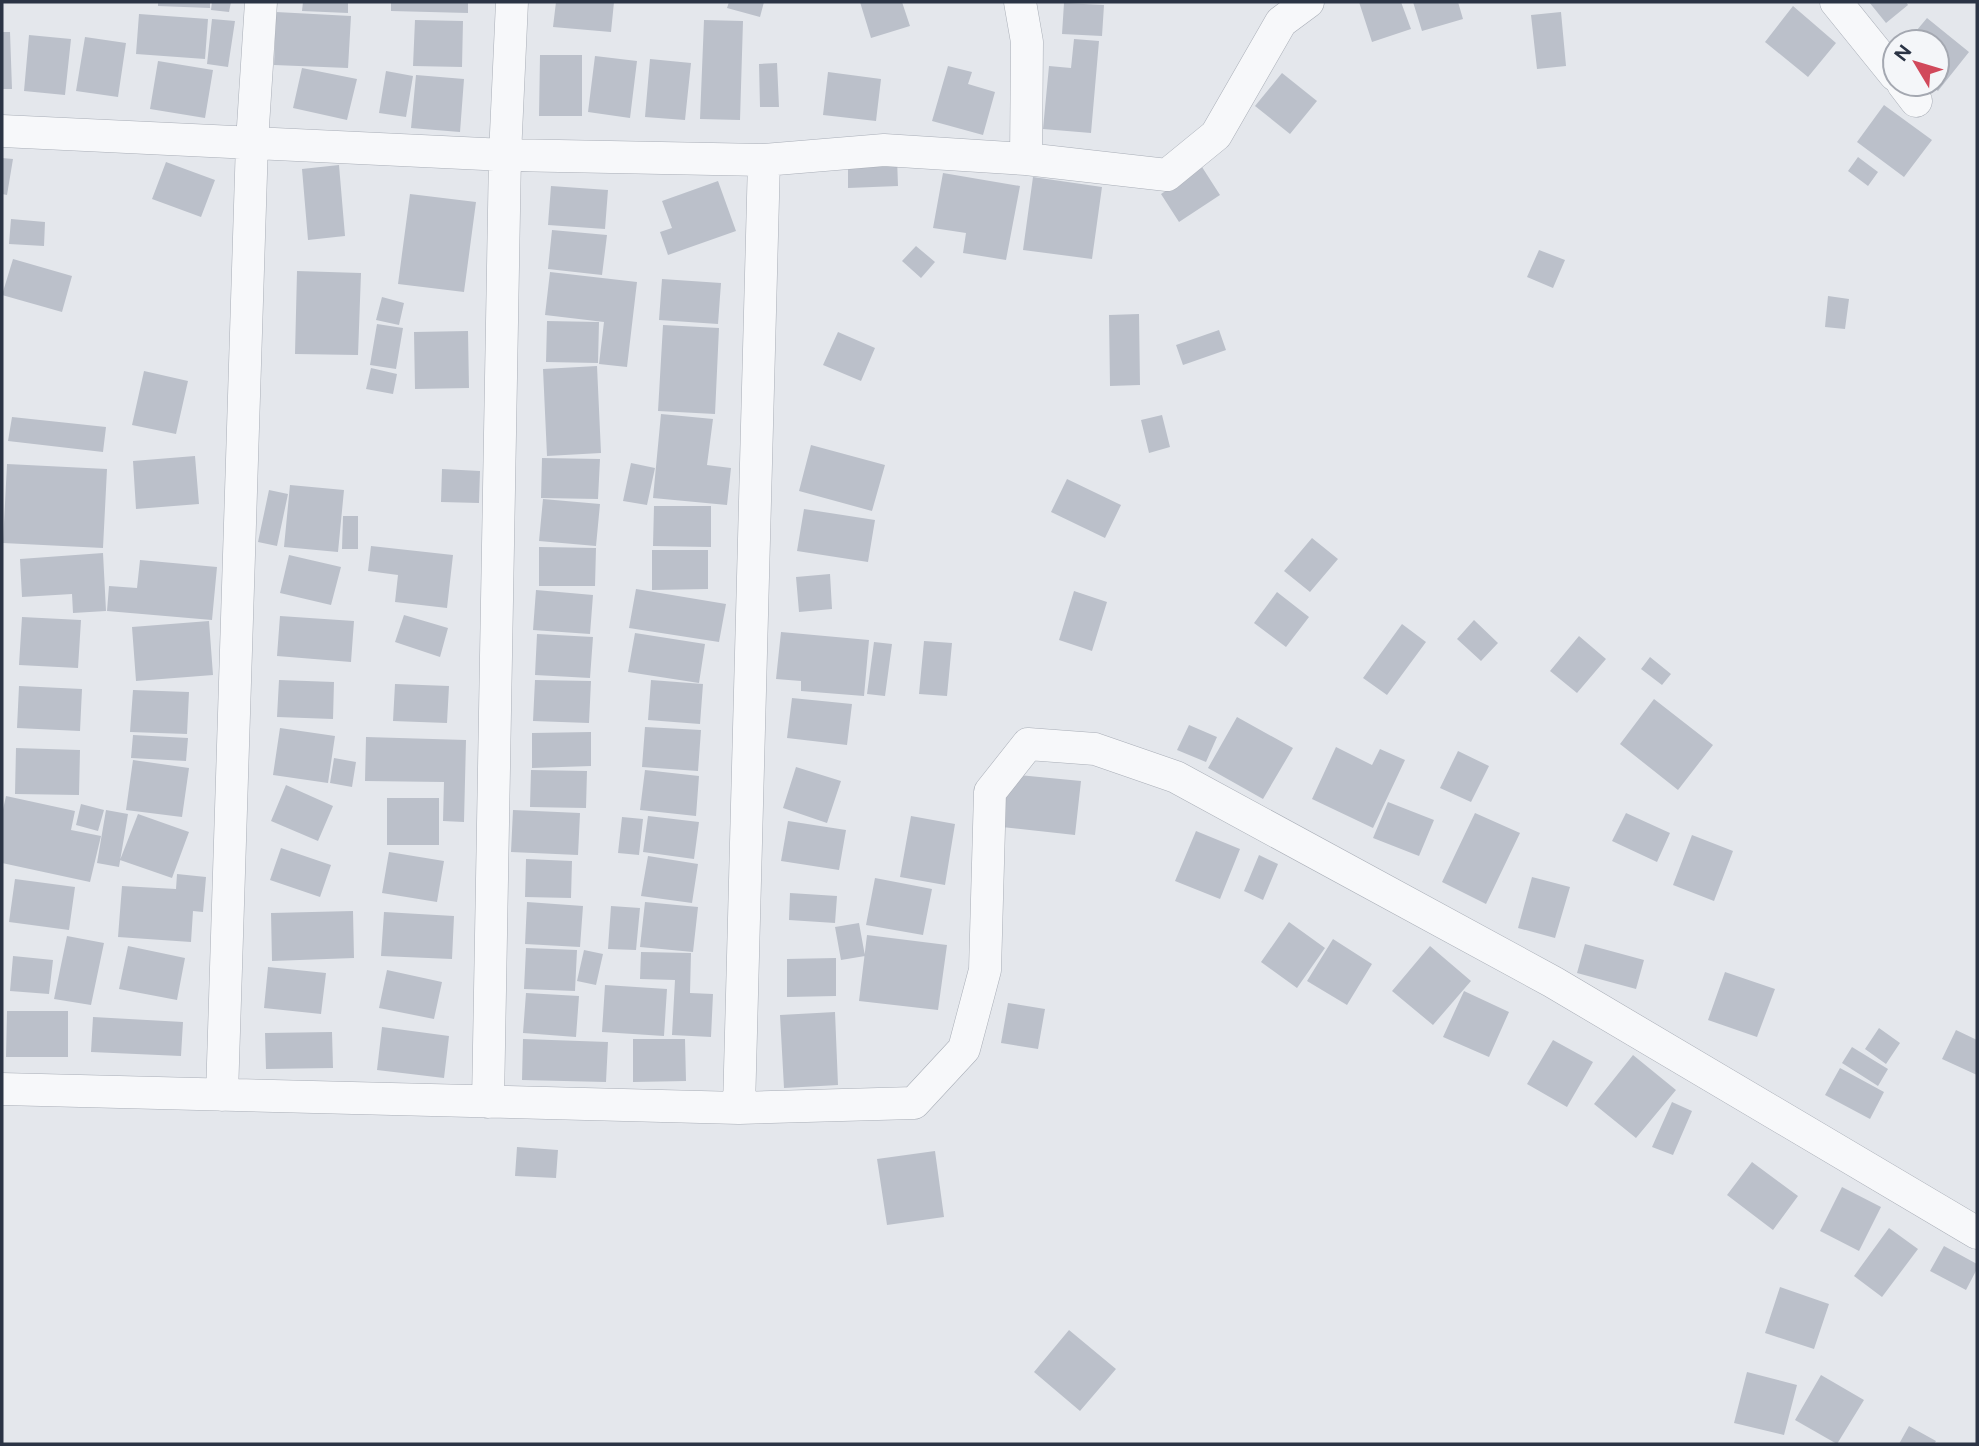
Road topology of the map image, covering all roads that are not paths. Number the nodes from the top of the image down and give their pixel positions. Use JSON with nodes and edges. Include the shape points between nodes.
{"nodes":[{"id":1,"x":261,"y":2,"type":"edge"},
{"id":2,"x":512,"y":2,"type":"edge"},
{"id":3,"x":1020,"y":2,"type":"edge"},
{"id":4,"x":1308,"y":2,"type":"edge"},
{"id":5,"x":1836,"y":2,"type":"edge"},
{"id":6,"x":1881,"y":58,"type":"edge"},
{"id":7,"x":2,"y":131,"type":"edge"},
{"id":8,"x":252,"y":142,"type":"junction"},
{"id":9,"x":505,"y":155,"type":"junction"},
{"id":10,"x":1026,"y":159,"type":"junction"},
{"id":11,"x":764,"y":160,"type":"junction"},
{"id":12,"x":2,"y":1089,"type":"edge"},
{"id":13,"x":222,"y":1095,"type":"junction"},
{"id":14,"x":488,"y":1102,"type":"junction"},
{"id":15,"x":739,"y":1108,"type":"junction"},
{"id":16,"x":1977,"y":1233,"type":"edge"}],
"edges":[{"from":1,"to":8,"type":"street"},
{"from":2,"to":9,"type":"street"},
{"from":3,"to":10,"type":"street","via":[[1027,42]]},
{"from":4,"to":10,"type":"street","via":[[1281,22],[1216,135],[1167,176]]},
{"from":5,"to":6,"type":"street"},
{"from":7,"to":8,"type":"street"},
{"from":8,"to":9,"type":"street"},
{"from":8,"to":13,"type":"street"},
{"from":9,"to":11,"type":"street"},
{"from":9,"to":14,"type":"street"},
{"from":10,"to":11,"type":"street","via":[[884,150]]},
{"from":11,"to":15,"type":"street"},
{"from":12,"to":13,"type":"street"},
{"from":13,"to":14,"type":"street"},
{"from":14,"to":15,"type":"street"},
{"from":15,"to":16,"type":"street","via":[[914,1102],[964,1049],[985,970],[990,792],[1028,744],[1095,749],[1176,777],[1541,976]]}]}
